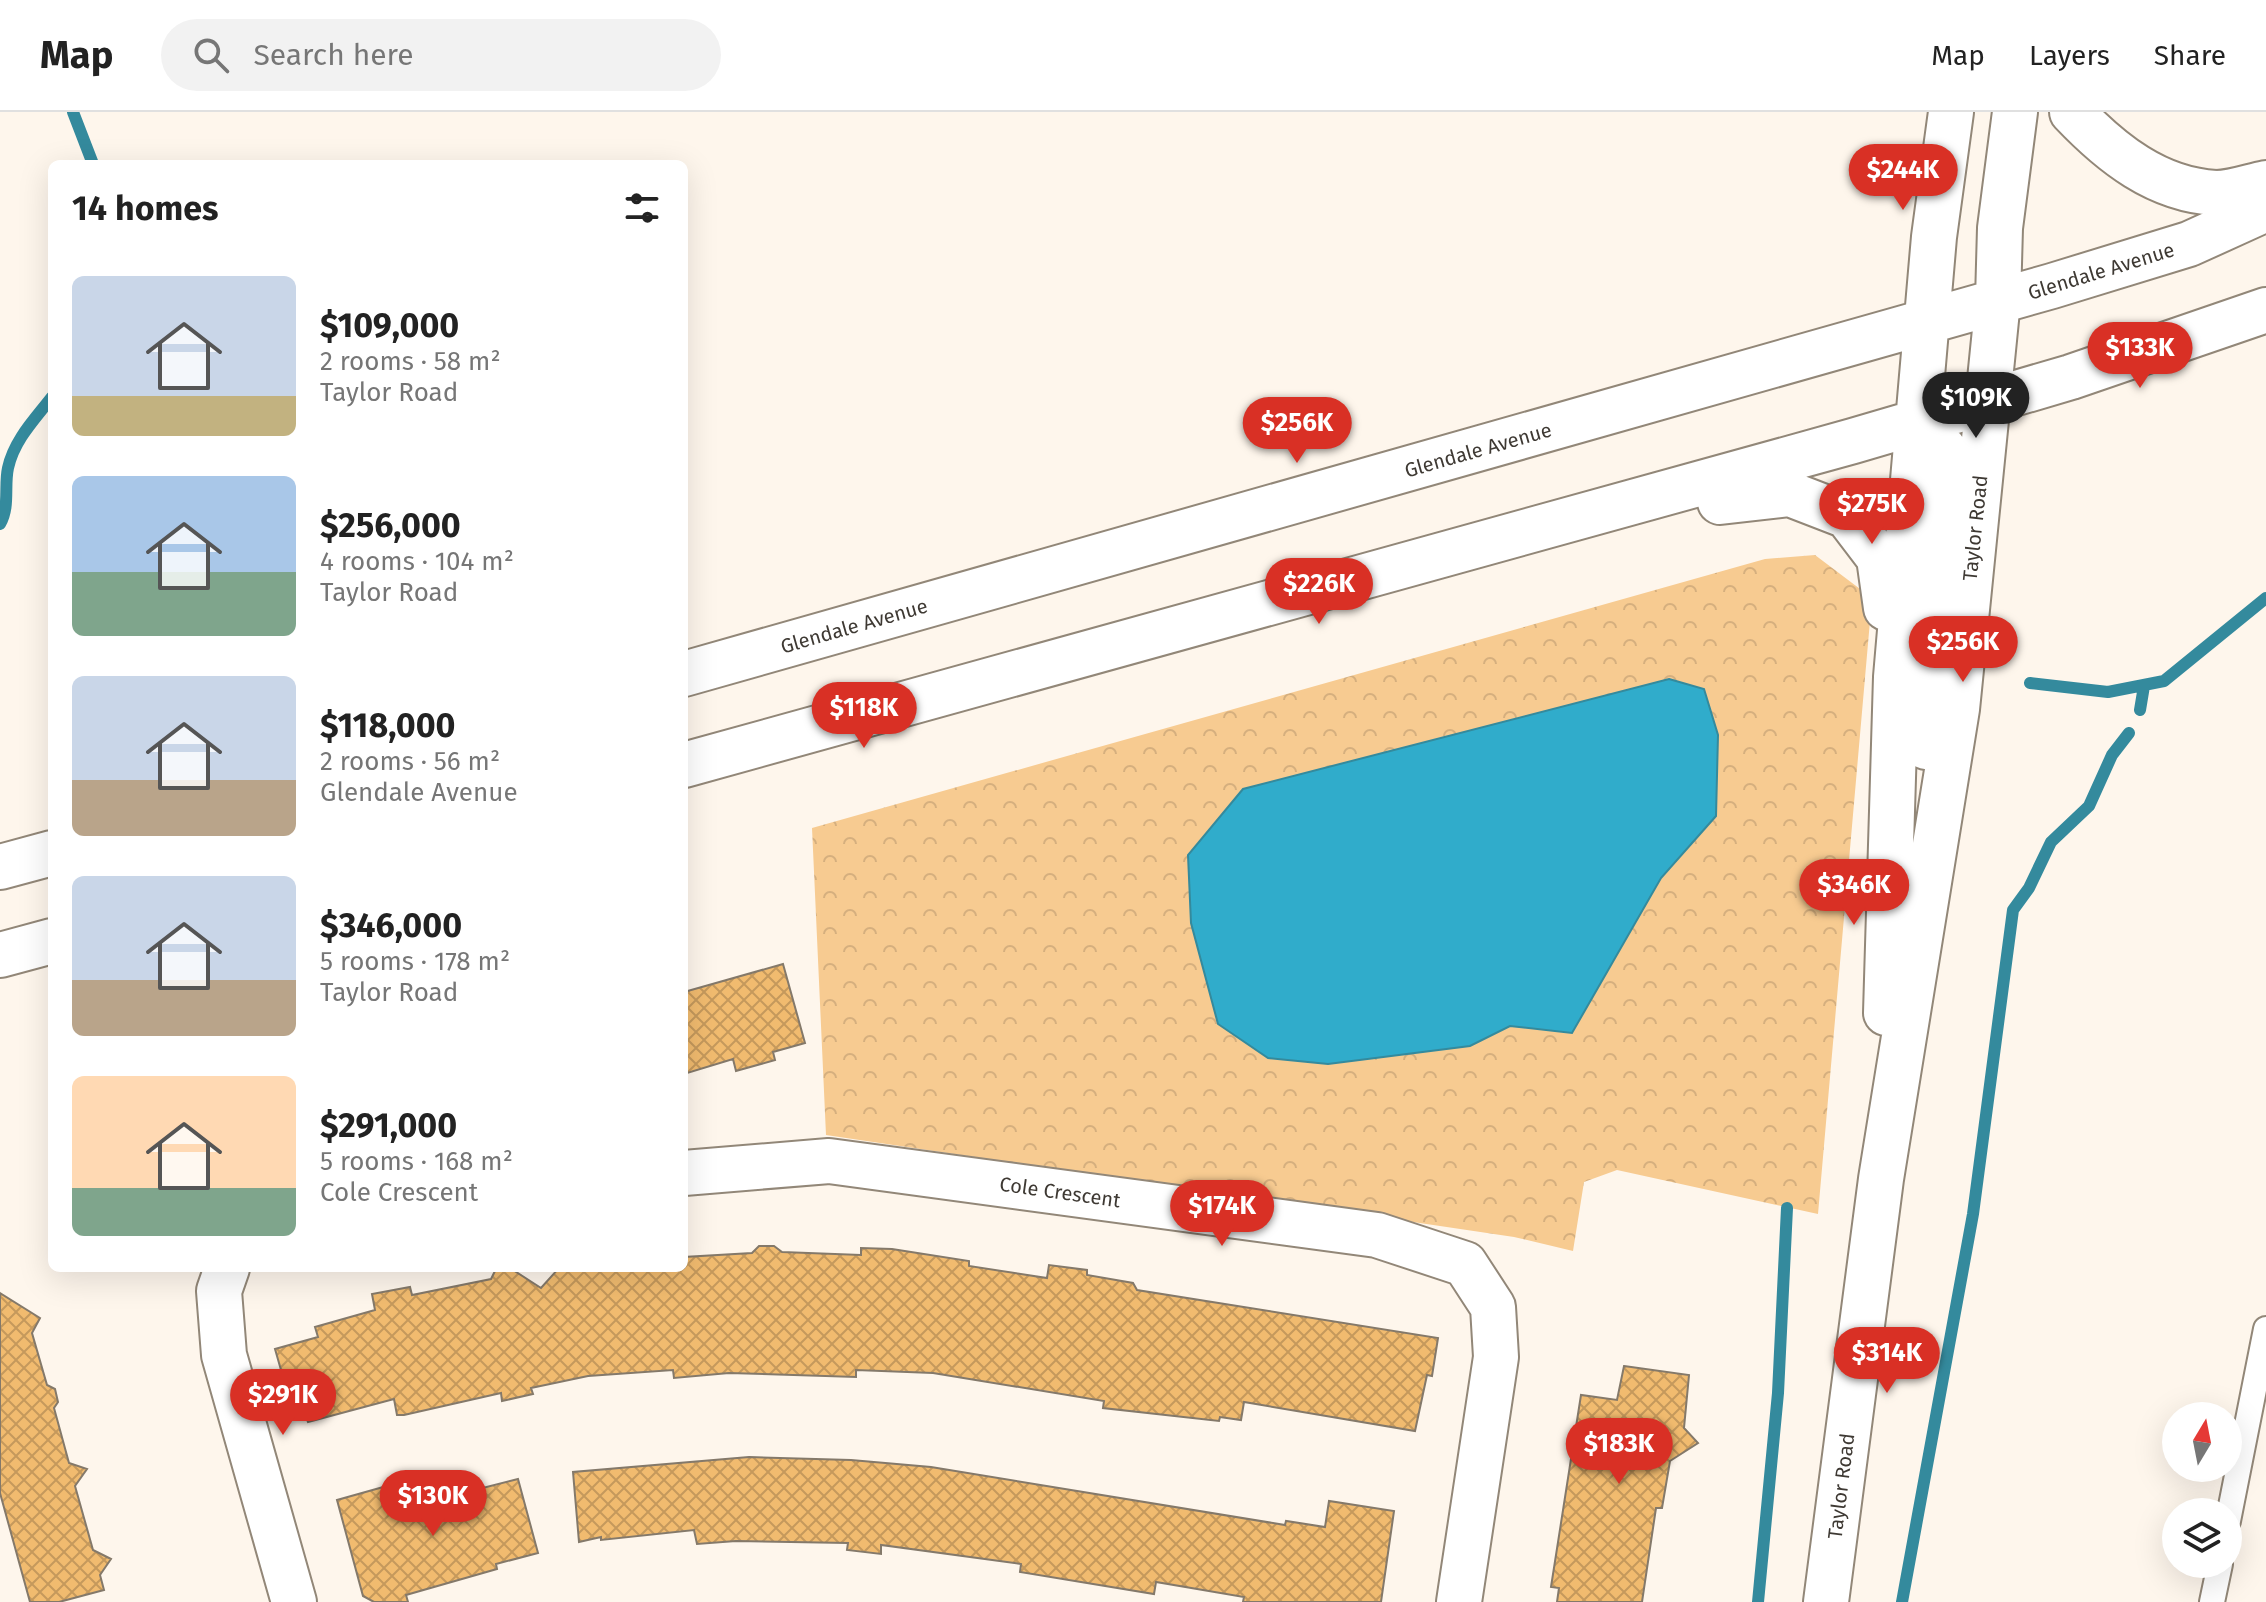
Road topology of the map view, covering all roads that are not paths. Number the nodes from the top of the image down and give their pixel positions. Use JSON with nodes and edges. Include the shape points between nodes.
{"nodes":[{"id":1,"x":1951,"y":112,"type":"edge"},
{"id":2,"x":2015,"y":112,"type":"edge"},
{"id":3,"x":2072,"y":112,"type":"edge"},
{"id":4,"x":2266,"y":183,"type":"edge"},
{"id":5,"x":2266,"y":209,"type":"edge"},
{"id":6,"x":1998,"y":300,"type":"junction"},
{"id":7,"x":2266,"y":310,"type":"edge"},
{"id":8,"x":1930,"y":319,"type":"junction"},
{"id":9,"x":1988,"y":401,"type":"junction"},
{"id":10,"x":1932,"y":417,"type":"junction"},
{"id":11,"x":1595,"y":516,"type":"junction"},
{"id":12,"x":688,"y":673,"type":"edge"},
{"id":13,"x":1896,"y":677,"type":"junction"},
{"id":14,"x":688,"y":764,"type":"edge"},
{"id":15,"x":48,"y":854,"type":"edge"},
{"id":16,"x":0,"y":867,"type":"edge"},
{"id":17,"x":48,"y":942,"type":"edge"},
{"id":18,"x":1919,"y":952,"type":"junction"},
{"id":19,"x":0,"y":955,"type":"edge"},
{"id":20,"x":688,"y":1173,"type":"edge"},
{"id":21,"x":1881,"y":1179,"type":"junction"},
{"id":22,"x":226,"y":1272,"type":"edge"},
{"id":23,"x":2266,"y":1329,"type":"edge"},
{"id":24,"x":2233,"y":1498,"type":"edge"},
{"id":25,"x":2217,"y":1578,"type":"edge"},
{"id":26,"x":294,"y":1602,"type":"edge"},
{"id":27,"x":1459,"y":1602,"type":"edge"},
{"id":28,"x":1826,"y":1602,"type":"edge"},
{"id":29,"x":2212,"y":1602,"type":"edge"}],
"edges":[{"from":1,"to":8,"type":"main road","name":"Taylor Road","via":[[1934,237]]},
{"from":2,"to":6,"type":"main road","name":"Taylor Road","via":[[2000,228]]},
{"from":3,"to":4,"type":"main road","via":[[2106,148],[2167,185],[2219,193]]},
{"from":5,"to":6,"type":"main road","name":"Glendale Avenue","via":[[2189,244]]},
{"from":6,"to":8,"type":"main road","name":"Glendale Avenue"},
{"from":6,"to":9,"type":"main road","name":"Taylor Road"},
{"from":7,"to":9,"type":"main road"},
{"from":8,"to":10,"type":"main road","name":"Taylor Road"},
{"from":8,"to":12,"type":"main road","name":"Glendale Avenue"},
{"from":9,"to":10,"type":"main road"},
{"from":9,"to":18,"type":"main road","name":"Taylor Road","via":[[1957,709]]},
{"from":10,"to":11,"type":"main road"},
{"from":10,"to":13,"type":"main road","name":"Taylor Road"},
{"from":10,"to":18,"type":"main road"},
{"from":11,"to":13,"type":"main road","via":[[1790,494],[1847,516],[1879,558]]},
{"from":11,"to":14,"type":"main road"},
{"from":13,"to":21,"type":"main road","name":"Taylor Road"},
{"from":15,"to":16,"type":"main road"},
{"from":17,"to":19,"type":"main road"},
{"from":18,"to":21,"type":"main road","name":"Taylor Road"},
{"from":20,"to":27,"type":"main road","name":"Cole Crescent","via":[[829,1161],[1377,1235],[1465,1264],[1493,1307],[1496,1357]]},
{"from":21,"to":28,"type":"main road","name":"Taylor Road"},
{"from":22,"to":26,"type":"main road","via":[[219,1291],[224,1355]]},
{"from":23,"to":24,"type":"lane"},
{"from":25,"to":29,"type":"lane"}]}
